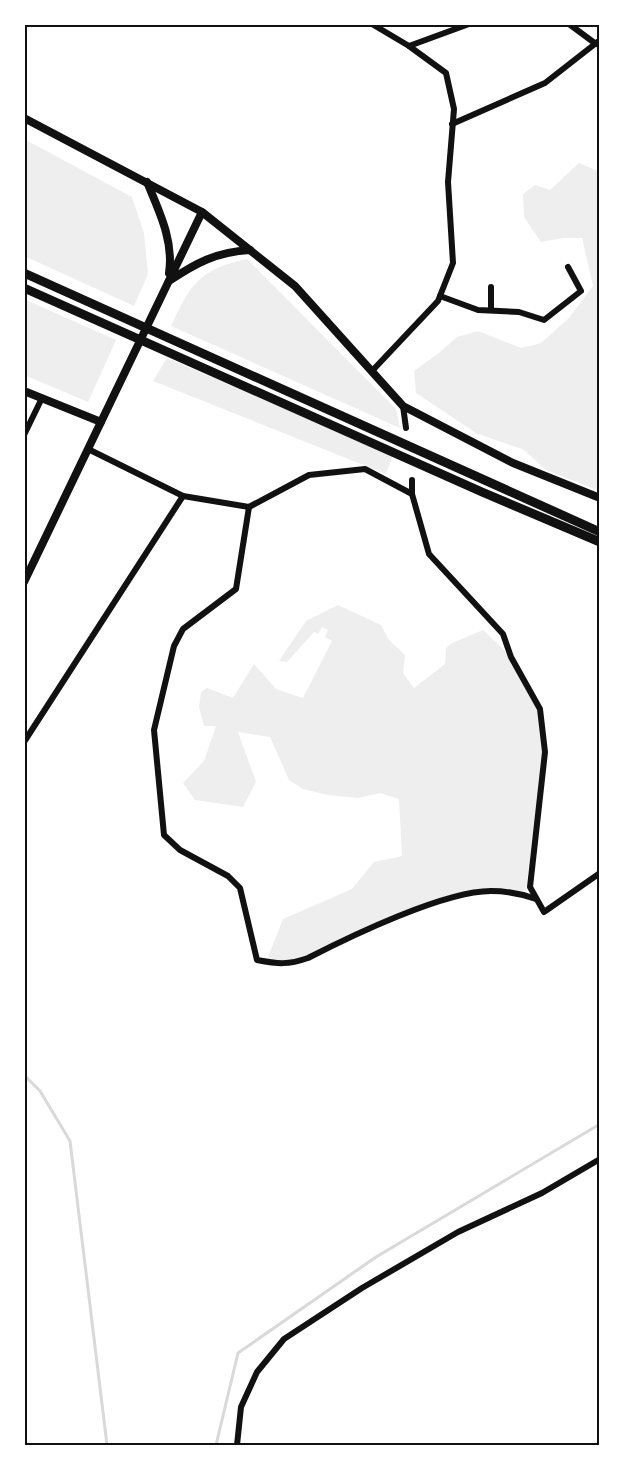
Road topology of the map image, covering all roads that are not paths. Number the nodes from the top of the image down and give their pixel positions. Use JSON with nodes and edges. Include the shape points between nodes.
{"nodes":[{"id":1,"x":372,"y":24,"type":"edge"},
{"id":2,"x":470,"y":24,"type":"edge"},
{"id":3,"x":568,"y":24,"type":"edge"},
{"id":4,"x":598,"y":42,"type":"edge"},
{"id":5,"x":409,"y":46,"type":"junction"},
{"id":6,"x":24,"y":118,"type":"edge"},
{"id":7,"x":452,"y":124,"type":"junction"},
{"id":8,"x":147,"y":182,"type":"junction"},
{"id":9,"x":202,"y":212,"type":"junction"},
{"id":10,"x":250,"y":250,"type":"junction"},
{"id":11,"x":568,"y":267,"type":"dead end"},
{"id":12,"x":24,"y":273,"type":"edge"},
{"id":13,"x":168,"y":282,"type":"junction"},
{"id":14,"x":491,"y":287,"type":"dead end"},
{"id":15,"x":24,"y":288,"type":"edge"},
{"id":16,"x":440,"y":296,"type":"junction"},
{"id":17,"x":491,"y":310,"type":"junction"},
{"id":18,"x":372,"y":371,"type":"junction"},
{"id":19,"x":24,"y":391,"type":"edge"},
{"id":20,"x":42,"y":398,"type":"junction"},
{"id":21,"x":403,"y":406,"type":"junction"},
{"id":22,"x":101,"y":422,"type":"junction"},
{"id":23,"x":406,"y":428,"type":"dead end"},
{"id":24,"x":24,"y":435,"type":"edge"},
{"id":25,"x":88,"y":449,"type":"junction"},
{"id":26,"x":412,"y":480,"type":"dead end"},
{"id":27,"x":412,"y":494,"type":"junction"},
{"id":28,"x":183,"y":496,"type":"junction"},
{"id":29,"x":600,"y":498,"type":"edge"},
{"id":30,"x":249,"y":507,"type":"junction"},
{"id":31,"x":600,"y":532,"type":"edge"},
{"id":32,"x":600,"y":542,"type":"edge"},
{"id":33,"x":24,"y":582,"type":"edge"},
{"id":34,"x":24,"y":742,"type":"edge"},
{"id":35,"x":600,"y":873,"type":"edge"},
{"id":36,"x":537,"y":899,"type":"junction"},
{"id":37,"x":600,"y":1159,"type":"edge"},
{"id":38,"x":237,"y":1445,"type":"edge"}],
"edges":[{"from":1,"to":5,"type":"street"},
{"from":2,"to":5,"type":"street"},
{"from":3,"to":4,"type":"street"},
{"from":4,"to":7,"type":"street","via":[[545,83]]},
{"from":5,"to":7,"type":"street","via":[[446,73],[454,109]]},
{"from":6,"to":8,"type":"street"},
{"from":7,"to":16,"type":"street","via":[[448,182],[453,263]]},
{"from":8,"to":9,"type":"street"},
{"from":8,"to":13,"type":"street","via":[[165,226],[171,260]]},
{"from":9,"to":10,"type":"street"},
{"from":9,"to":13,"type":"street"},
{"from":10,"to":13,"type":"street","via":[[196,262]]},
{"from":10,"to":18,"type":"street","via":[[295,286]]},
{"from":11,"to":17,"type":"street","via":[[581,291],[544,320],[519,312]]},
{"from":12,"to":31,"type":"main road"},
{"from":13,"to":22,"type":"street"},
{"from":14,"to":17,"type":"street"},
{"from":15,"to":32,"type":"main road"},
{"from":16,"to":17,"type":"street","via":[[478,310]]},
{"from":16,"to":18,"type":"street"},
{"from":18,"to":21,"type":"street"},
{"from":19,"to":20,"type":"street"},
{"from":20,"to":22,"type":"street"},
{"from":20,"to":24,"type":"street"},
{"from":21,"to":23,"type":"street"},
{"from":21,"to":29,"type":"street","via":[[513,463]]},
{"from":22,"to":25,"type":"street"},
{"from":25,"to":28,"type":"street"},
{"from":25,"to":33,"type":"street"},
{"from":26,"to":27,"type":"street"},
{"from":27,"to":30,"type":"street","via":[[365,469],[309,475]]},
{"from":27,"to":36,"type":"street","via":[[429,554],[503,634],[511,657],[540,709],[545,752],[530,887]]},
{"from":28,"to":30,"type":"street"},
{"from":28,"to":34,"type":"street"},
{"from":30,"to":36,"type":"street","via":[[236,589],[183,629],[174,646],[154,730],[164,835],[180,850],[228,876],[240,888],[257,960],[291,964],[412,912],[469,894],[489,891]]},
{"from":35,"to":36,"type":"street","via":[[544,912]]},
{"from":37,"to":38,"type":"street","via":[[542,1193],[448,1238],[284,1339],[257,1372],[242,1407]]}]}
